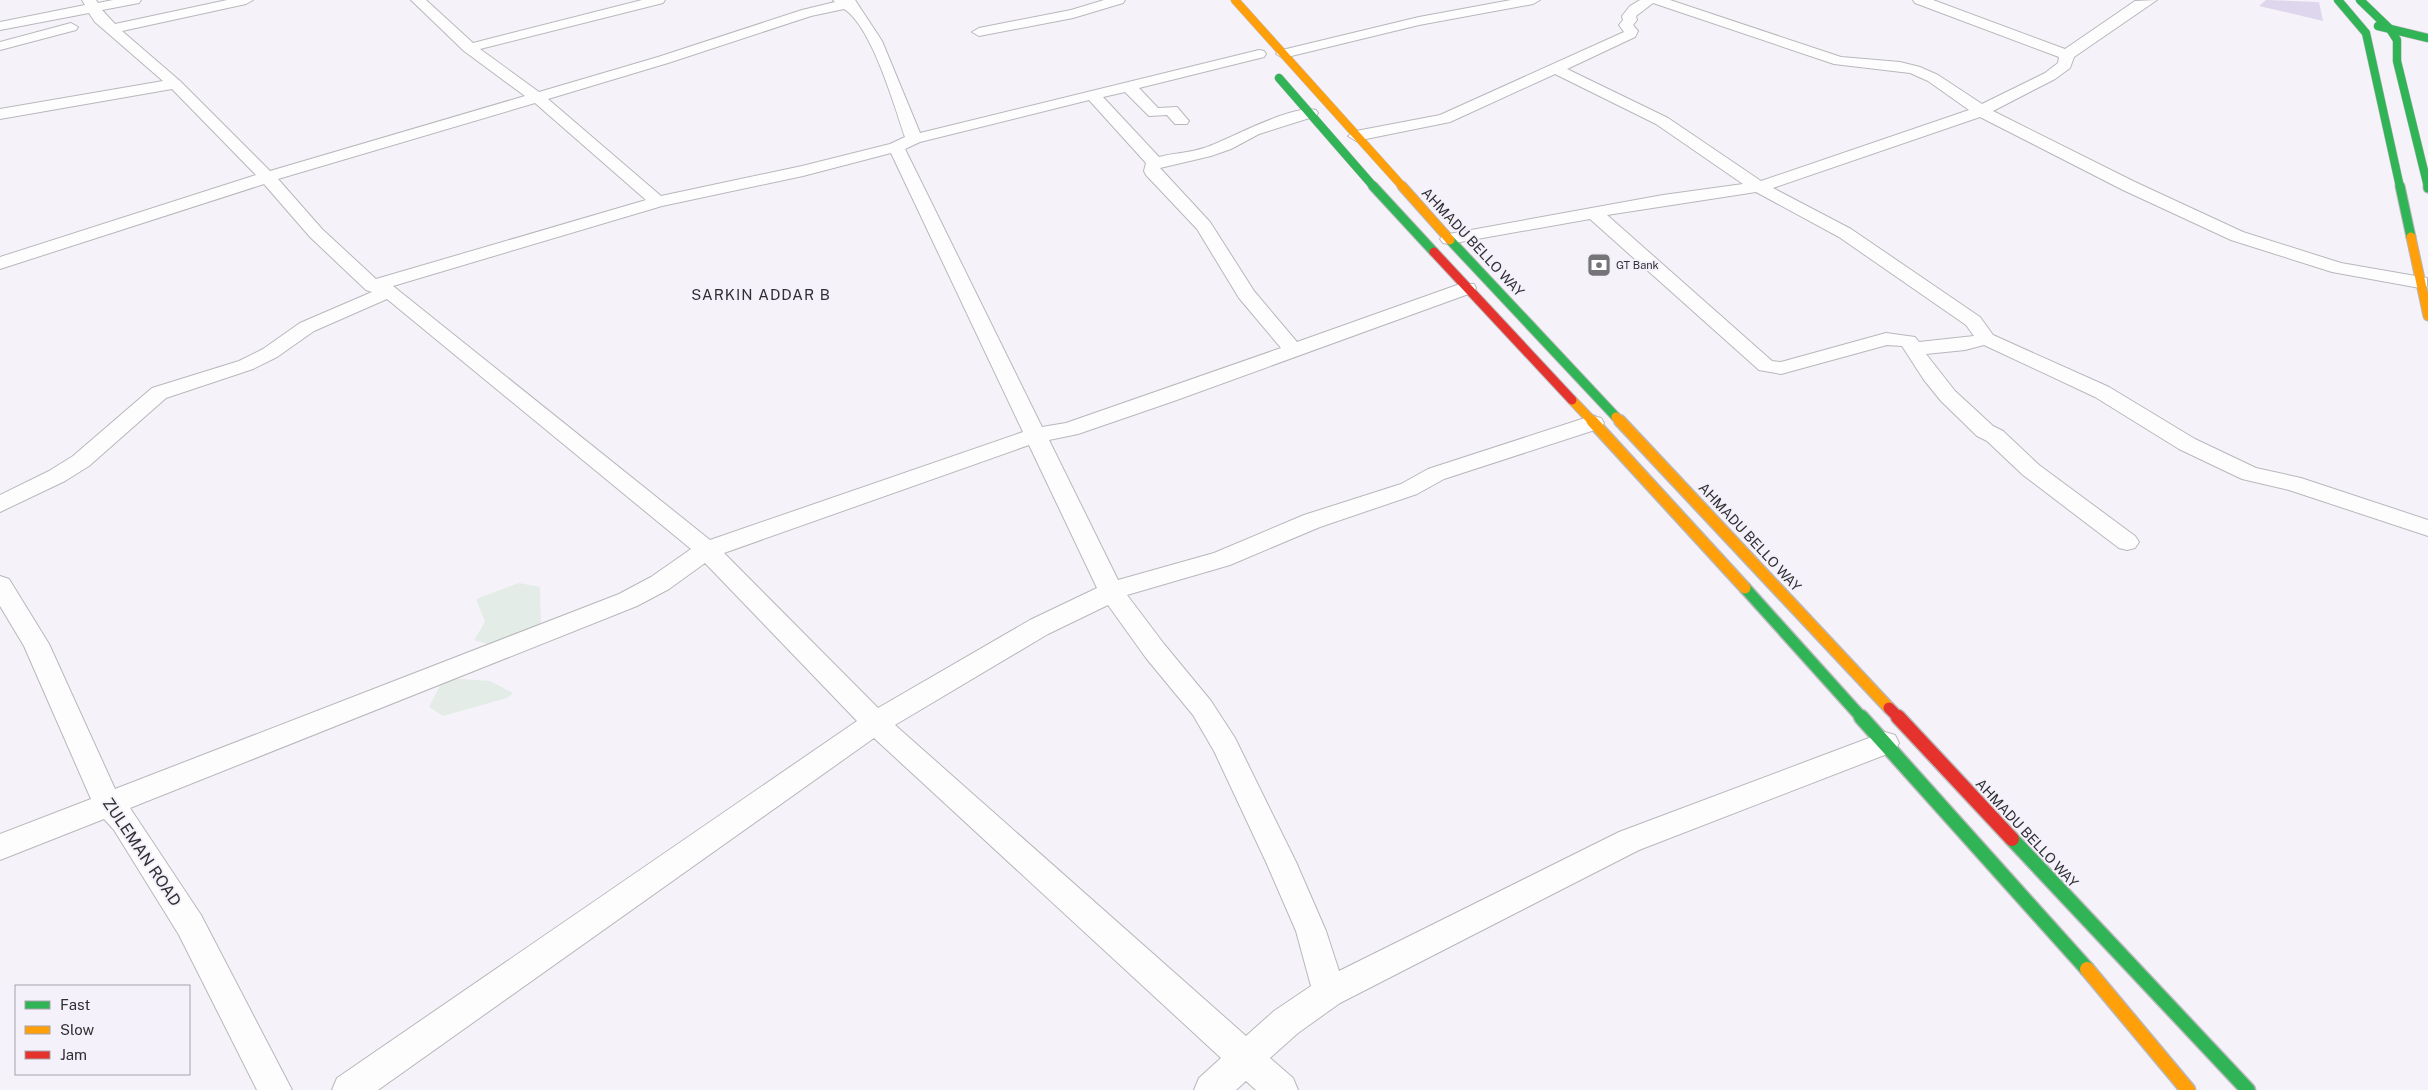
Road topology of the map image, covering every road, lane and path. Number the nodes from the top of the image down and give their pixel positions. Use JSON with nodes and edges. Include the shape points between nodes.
{"nodes":[{"id":1,"x":134,"y":0,"type":"edge"},
{"id":2,"x":246,"y":0,"type":"edge"},
{"id":3,"x":418,"y":0,"type":"edge"},
{"id":4,"x":658,"y":0,"type":"edge"},
{"id":5,"x":1118,"y":0,"type":"edge"},
{"id":6,"x":1235,"y":0,"type":"edge"},
{"id":7,"x":1533,"y":0,"type":"edge"},
{"id":8,"x":1649,"y":0,"type":"edge"},
{"id":9,"x":1657,"y":0,"type":"edge"},
{"id":10,"x":1920,"y":0,"type":"edge"},
{"id":11,"x":2150,"y":0,"type":"edge"},
{"id":12,"x":2338,"y":0,"type":"edge"},
{"id":13,"x":2360,"y":0,"type":"edge"},
{"id":14,"x":845,"y":2,"type":"edge"},
{"id":15,"x":94,"y":9,"type":"edge"},
{"id":16,"x":2358,"y":22,"type":"junction"},
{"id":17,"x":0,"y":26,"type":"edge"},
{"id":18,"x":2390,"y":28,"type":"junction"},
{"id":19,"x":113,"y":29,"type":"junction"},
{"id":20,"x":979,"y":32,"type":"dead end"},
{"id":21,"x":2366,"y":33,"type":"junction"},
{"id":22,"x":2428,"y":38,"type":"edge"},
{"id":23,"x":1248,"y":40,"type":"dead end"},
{"id":24,"x":2397,"y":40,"type":"junction"},
{"id":25,"x":0,"y":46,"type":"edge"},
{"id":26,"x":469,"y":48,"type":"junction"},
{"id":27,"x":2428,"y":48,"type":"edge"},
{"id":28,"x":1283,"y":54,"type":"junction"},
{"id":29,"x":2067,"y":55,"type":"junction"},
{"id":30,"x":1266,"y":61,"type":"junction"},
{"id":31,"x":1556,"y":69,"type":"junction"},
{"id":32,"x":175,"y":84,"type":"junction"},
{"id":33,"x":1128,"y":86,"type":"junction"},
{"id":34,"x":1093,"y":95,"type":"junction"},
{"id":35,"x":537,"y":97,"type":"junction"},
{"id":36,"x":1981,"y":111,"type":"junction"},
{"id":37,"x":1310,"y":113,"type":"junction"},
{"id":38,"x":0,"y":114,"type":"edge"},
{"id":39,"x":1181,"y":121,"type":"dead end"},
{"id":40,"x":1356,"y":136,"type":"junction"},
{"id":41,"x":905,"y":143,"type":"junction"},
{"id":42,"x":1156,"y":164,"type":"junction"},
{"id":43,"x":267,"y":177,"type":"junction"},
{"id":44,"x":1759,"y":187,"type":"junction"},
{"id":45,"x":2428,"y":188,"type":"edge"},
{"id":46,"x":658,"y":202,"type":"junction"},
{"id":47,"x":1594,"y":213,"type":"junction"},
{"id":48,"x":1449,"y":239,"type":"junction"},
{"id":49,"x":0,"y":263,"type":"edge"},
{"id":50,"x":2420,"y":282,"type":"junction"},
{"id":51,"x":1467,"y":288,"type":"junction"},
{"id":52,"x":381,"y":289,"type":"junction"},
{"id":53,"x":2428,"y":316,"type":"edge"},
{"id":54,"x":1986,"y":339,"type":"junction"},
{"id":55,"x":1292,"y":349,"type":"junction"},
{"id":56,"x":1913,"y":349,"type":"junction"},
{"id":57,"x":1593,"y":423,"type":"junction"},
{"id":58,"x":1037,"y":435,"type":"junction"},
{"id":59,"x":0,"y":504,"type":"edge"},
{"id":60,"x":2428,"y":528,"type":"edge"},
{"id":61,"x":2127,"y":542,"type":"dead end"},
{"id":62,"x":707,"y":550,"type":"junction"},
{"id":63,"x":0,"y":585,"type":"edge"},
{"id":64,"x":1111,"y":591,"type":"junction"},
{"id":65,"x":875,"y":723,"type":"junction"},
{"id":66,"x":1885,"y":743,"type":"junction"},
{"id":67,"x":107,"y":803,"type":"junction"},
{"id":68,"x":0,"y":847,"type":"edge"},
{"id":69,"x":1329,"y":992,"type":"junction"},
{"id":70,"x":1246,"y":1057,"type":"junction"},
{"id":71,"x":275,"y":1090,"type":"edge"},
{"id":72,"x":350,"y":1090,"type":"edge"},
{"id":73,"x":1211,"y":1090,"type":"edge"},
{"id":74,"x":1281,"y":1090,"type":"edge"},
{"id":75,"x":2188,"y":1090,"type":"edge"},
{"id":76,"x":2248,"y":1090,"type":"edge"}],
"edges":[{"from":1,"to":15,"type":"street"},
{"from":2,"to":19,"type":"street"},
{"from":3,"to":26,"type":"street"},
{"from":4,"to":26,"type":"street"},
{"from":5,"to":20,"type":"street","via":[[1073,14]]},
{"from":6,"to":28,"type":"main road","name":"AHMADU BELLO WAY"},
{"from":7,"to":28,"type":"street","via":[[1419,21]]},
{"from":8,"to":31,"type":"street","via":[[1629,16],[1626,25],[1630,34]]},
{"from":9,"to":36,"type":"street","via":[[1840,61],[1915,70],[1933,78]]},
{"from":10,"to":29,"type":"street"},
{"from":11,"to":29,"type":"street"},
{"from":12,"to":16,"type":"main road"},
{"from":13,"to":18,"type":"main road"},
{"from":14,"to":35,"type":"street"},
{"from":14,"to":41,"type":"street","via":[[868,27],[875,41]]},
{"from":15,"to":17,"type":"street"},
{"from":15,"to":19,"type":"street"},
{"from":15,"to":25,"type":"street"},
{"from":16,"to":18,"type":"main road"},
{"from":16,"to":21,"type":"main road"},
{"from":18,"to":22,"type":"main road"},
{"from":18,"to":24,"type":"main road"},
{"from":19,"to":32,"type":"street"},
{"from":21,"to":24,"type":"main road"},
{"from":21,"to":50,"type":"main road"},
{"from":23,"to":30,"type":"main road"},
{"from":24,"to":27,"type":"main road"},
{"from":24,"to":45,"type":"main road","via":[[2397,61]]},
{"from":26,"to":35,"type":"street"},
{"from":28,"to":40,"type":"main road","name":"AHMADU BELLO WAY"},
{"from":29,"to":36,"type":"street","via":[[2065,65],[2050,76]]},
{"from":30,"to":33,"type":"street"},
{"from":30,"to":37,"type":"main road"},
{"from":31,"to":40,"type":"street","via":[[1444,119]]},
{"from":31,"to":44,"type":"street","via":[[1662,121]]},
{"from":32,"to":38,"type":"street"},
{"from":32,"to":43,"type":"street"},
{"from":33,"to":34,"type":"street"},
{"from":33,"to":39,"type":"street","via":[[1155,113],[1171,110]]},
{"from":34,"to":41,"type":"street"},
{"from":34,"to":42,"type":"street"},
{"from":35,"to":43,"type":"street"},
{"from":35,"to":46,"type":"street"},
{"from":36,"to":44,"type":"street"},
{"from":36,"to":50,"type":"street","via":[[2237,236],[2339,268]]},
{"from":37,"to":42,"type":"street","via":[[1253,131],[1212,151]]},
{"from":37,"to":51,"type":"main road"},
{"from":40,"to":48,"type":"main road","name":"AHMADU BELLO WAY"},
{"from":41,"to":46,"type":"street","via":[[803,171]]},
{"from":41,"to":58,"type":"street"},
{"from":42,"to":55,"type":"street","via":[[1152,171],[1204,226],[1246,294]]},
{"from":43,"to":49,"type":"street"},
{"from":43,"to":52,"type":"street","via":[[316,233]]},
{"from":44,"to":47,"type":"street"},
{"from":44,"to":54,"type":"street","via":[[1845,233],[1973,321]]},
{"from":46,"to":52,"type":"street"},
{"from":47,"to":48,"type":"street"},
{"from":47,"to":56,"type":"street","via":[[1766,366],[1781,368],[1886,339],[1908,341]]},
{"from":48,"to":76,"type":"main road","name":"AHMADU BELLO WAY"},
{"from":50,"to":53,"type":"main road"},
{"from":51,"to":55,"type":"street"},
{"from":51,"to":57,"type":"main road"},
{"from":52,"to":59,"type":"street","via":[[307,328],[246,366],[159,393],[81,461]]},
{"from":52,"to":62,"type":"street"},
{"from":54,"to":56,"type":"street"},
{"from":54,"to":60,"type":"street","via":[[2102,392],[2187,444],[2250,474],[2293,483]]},
{"from":55,"to":58,"type":"street","via":[[1070,429]]},
{"from":56,"to":61,"type":"street","via":[[1948,396],[1985,430],[2031,470]]},
{"from":57,"to":64,"type":"street","via":[[1436,474],[1410,489],[1312,521],[1222,559]]},
{"from":57,"to":66,"type":"main road"},
{"from":58,"to":62,"type":"street"},
{"from":58,"to":64,"type":"street"},
{"from":62,"to":65,"type":"street"},
{"from":62,"to":67,"type":"street","via":[[660,583],[628,600]]},
{"from":63,"to":67,"type":"street","name":"ZULEMAN ROAD","via":[[36,644]]},
{"from":64,"to":65,"type":"street","via":[[1038,627]]},
{"from":64,"to":69,"type":"street","via":[[1202,708],[1225,746],[1311,931]]},
{"from":65,"to":70,"type":"street"},
{"from":65,"to":72,"type":"street"},
{"from":66,"to":69,"type":"street","via":[[1629,841]]},
{"from":66,"to":75,"type":"main road","via":[[2059,936]]},
{"from":67,"to":68,"type":"street"},
{"from":67,"to":71,"type":"street","name":"ZULEMAN ROAD","via":[[124,821],[190,925]]},
{"from":69,"to":70,"type":"street","via":[[1286,1022]]},
{"from":70,"to":73,"type":"street"},
{"from":70,"to":74,"type":"street"}]}
